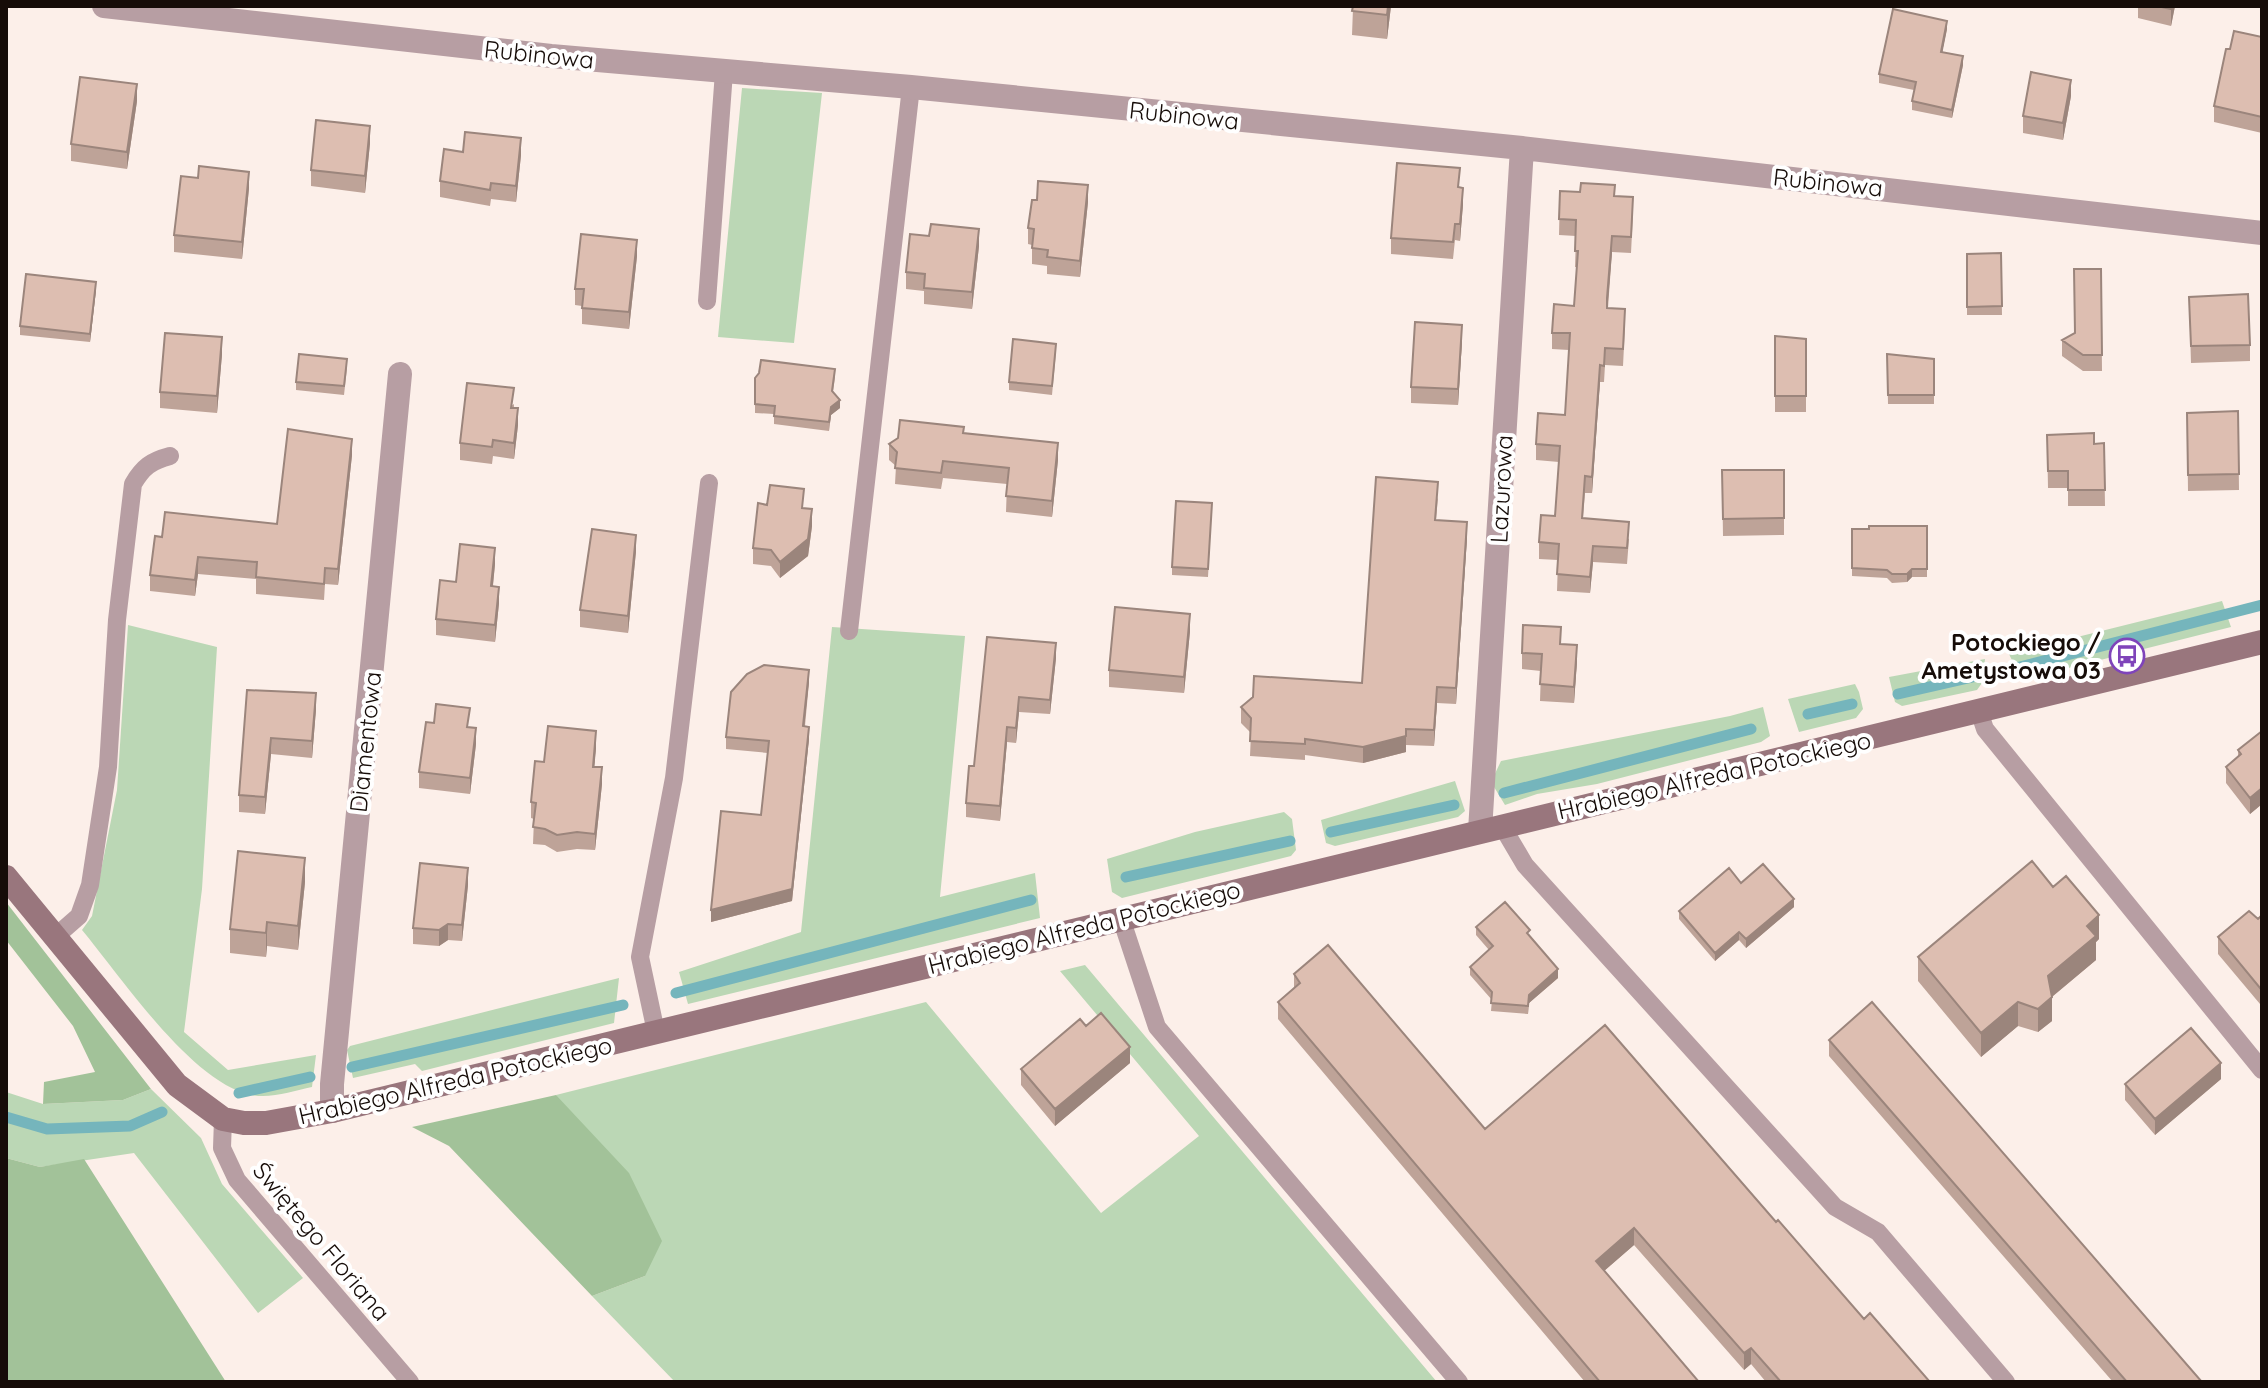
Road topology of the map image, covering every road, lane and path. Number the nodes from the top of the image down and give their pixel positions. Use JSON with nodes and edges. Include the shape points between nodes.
{"nodes":[{"id":1,"x":104,"y":6,"type":"edge"},
{"id":2,"x":724,"y":72,"type":"junction"},
{"id":3,"x":911,"y":87,"type":"junction"},
{"id":4,"x":1522,"y":148,"type":"junction"},
{"id":5,"x":2262,"y":233,"type":"edge"},
{"id":6,"x":707,"y":301,"type":"dead end"},
{"id":7,"x":400,"y":374,"type":"dead end"},
{"id":8,"x":170,"y":456,"type":"dead end"},
{"id":9,"x":709,"y":483,"type":"dead end"},
{"id":10,"x":849,"y":631,"type":"dead end"},
{"id":11,"x":2262,"y":642,"type":"edge"},
{"id":12,"x":1979,"y":711,"type":"junction"},
{"id":13,"x":1491,"y":828,"type":"junction"},
{"id":14,"x":6,"y":877,"type":"edge"},
{"id":15,"x":1121,"y":918,"type":"junction"},
{"id":16,"x":55,"y":937,"type":"junction"},
{"id":17,"x":656,"y":1032,"type":"junction"},
{"id":18,"x":2262,"y":1070,"type":"edge"},
{"id":19,"x":332,"y":1111,"type":"junction"},
{"id":20,"x":223,"y":1119,"type":"junction"},
{"id":21,"x":410,"y":1382,"type":"edge"},
{"id":22,"x":1459,"y":1382,"type":"edge"},
{"id":23,"x":2006,"y":1382,"type":"edge"}],
"edges":[{"from":1,"to":2,"type":"street","name":"Rubinowa"},
{"from":2,"to":3,"type":"street","name":"Rubinowa"},
{"from":2,"to":6,"type":"lane"},
{"from":3,"to":4,"type":"street","name":"Rubinowa"},
{"from":3,"to":10,"type":"lane"},
{"from":4,"to":5,"type":"street","name":"Rubinowa"},
{"from":4,"to":13,"type":"street","name":"Lazurowa"},
{"from":7,"to":19,"type":"street","name":"Diamentowa"},
{"from":8,"to":16,"type":"lane","via":[[152,461],[133,484],[108,767],[90,885],[79,916]]},
{"from":9,"to":17,"type":"lane","via":[[674,778],[640,957]]},
{"from":11,"to":12,"type":"street","name":"Hrabiego Alfreda Potockiego"},
{"from":12,"to":13,"type":"street","name":"Hrabiego Alfreda Potockiego"},
{"from":12,"to":18,"type":"lane","via":[[1985,729]]},
{"from":13,"to":15,"type":"street","name":"Hrabiego Alfreda Potockiego"},
{"from":13,"to":23,"type":"lane","via":[[1835,1207],[1878,1232]]},
{"from":14,"to":16,"type":"street"},
{"from":15,"to":17,"type":"street","name":"Hrabiego Alfreda Potockiego"},
{"from":15,"to":22,"type":"lane","via":[[1157,1027]]},
{"from":16,"to":20,"type":"street","via":[[177,1085]]},
{"from":17,"to":19,"type":"street","name":"Hrabiego Alfreda Potockiego"},
{"from":19,"to":20,"type":"street","name":"Hrabiego Alfreda Potockiego","via":[[266,1123]]},
{"from":20,"to":21,"type":"lane","name":"Świętego Floriana","via":[[222,1148],[237,1180]]}]}
